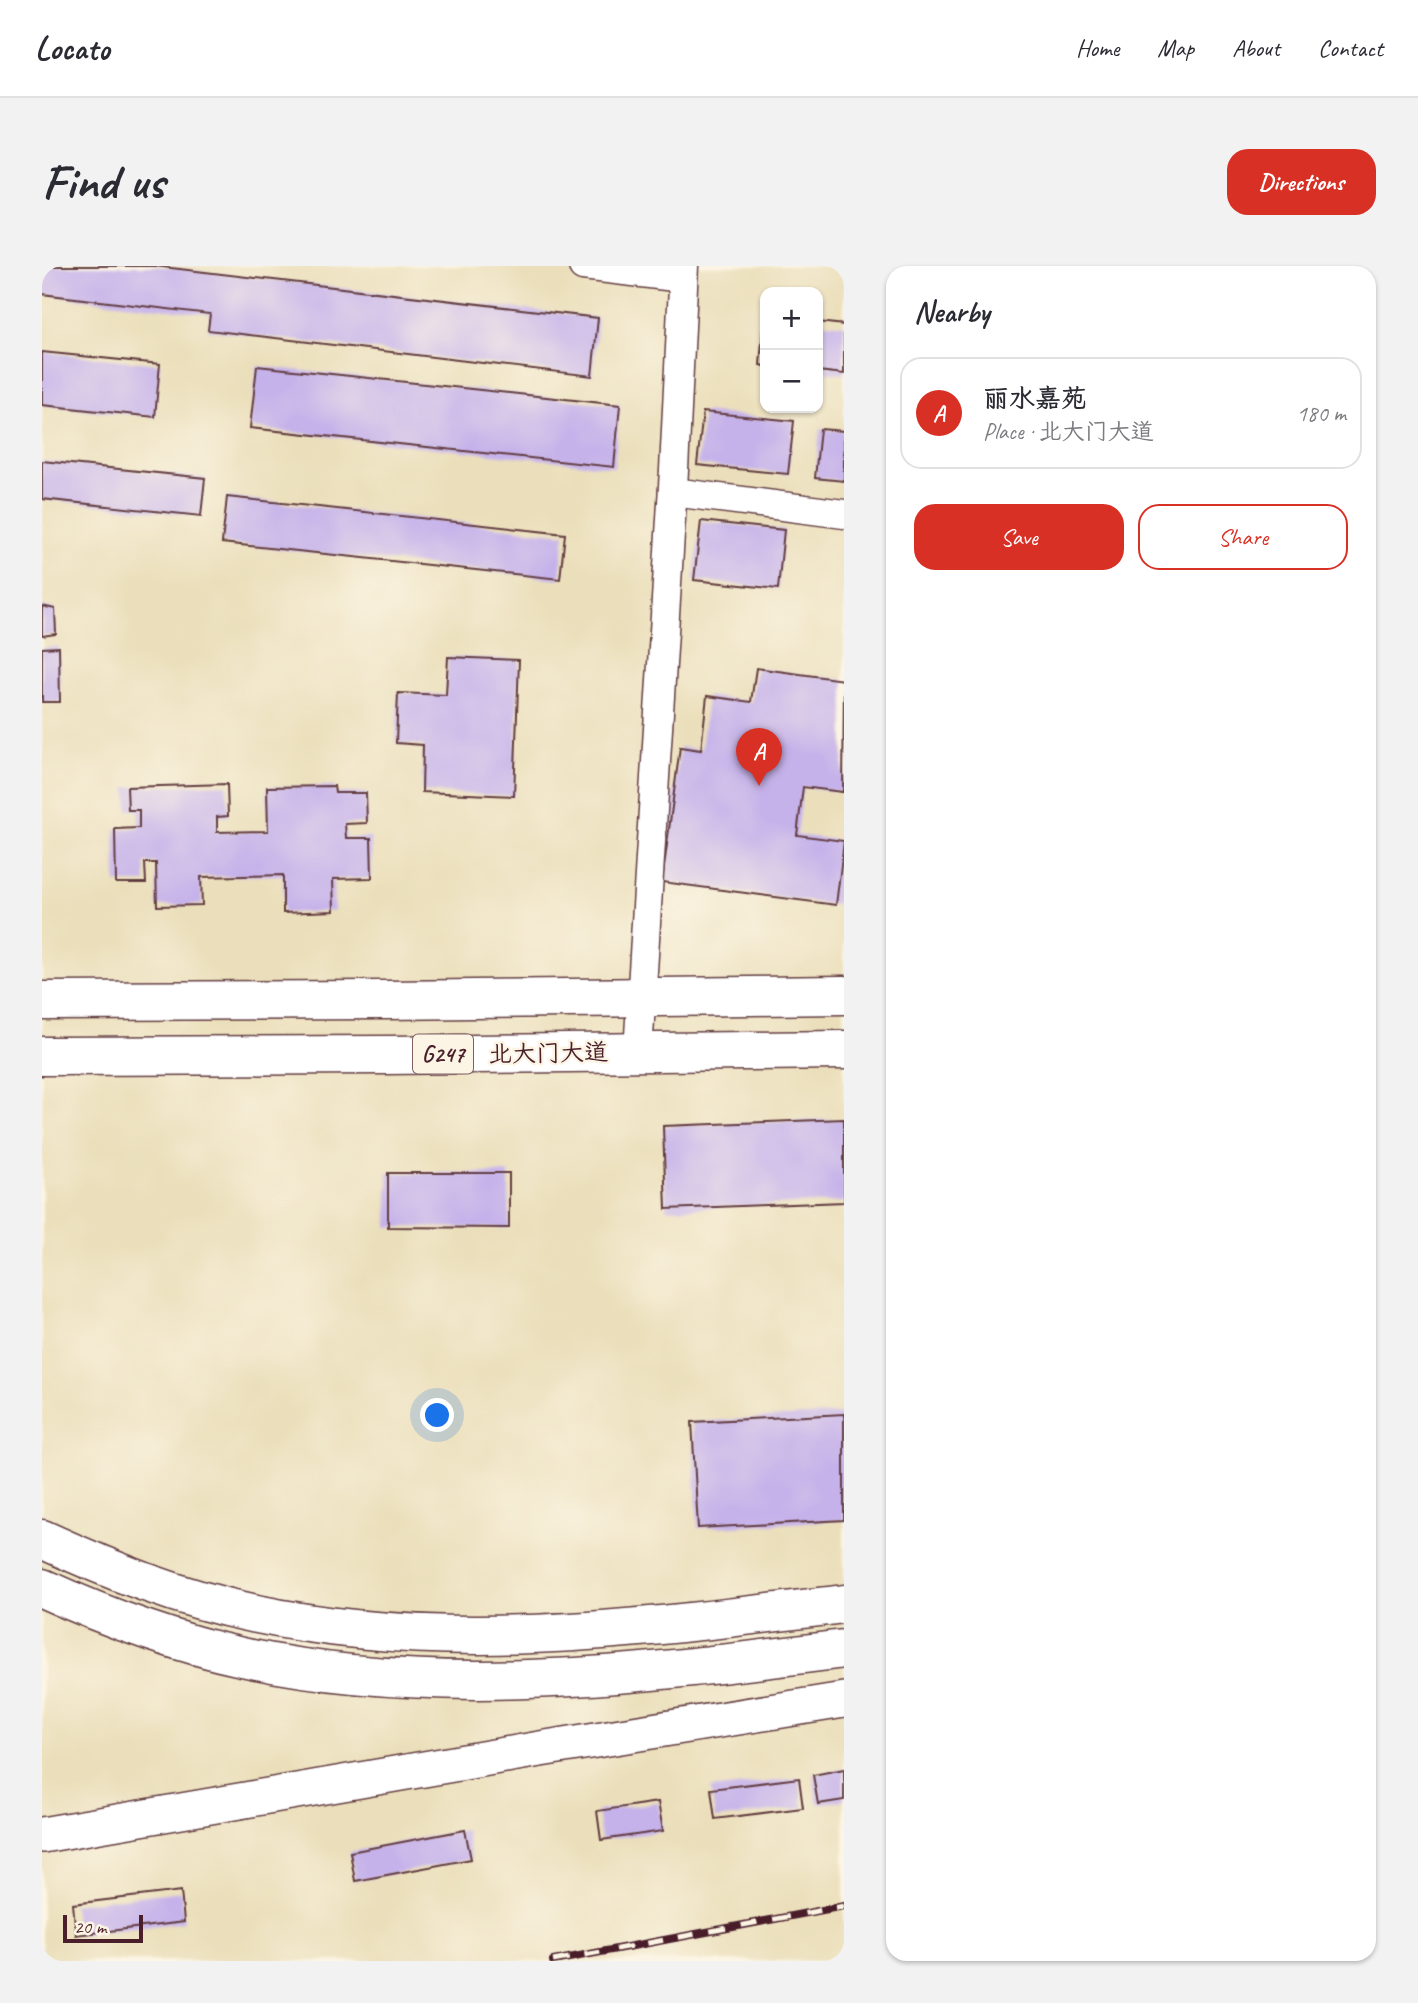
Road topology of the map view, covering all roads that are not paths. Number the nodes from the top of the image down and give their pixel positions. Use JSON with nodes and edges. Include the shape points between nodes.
{"nodes":[{"id":1,"x":583,"y":266,"type":"edge"},
{"id":2,"x":683,"y":272,"type":"edge"},
{"id":3,"x":673,"y":492,"type":"junction"},
{"id":4,"x":844,"y":514,"type":"edge"},
{"id":5,"x":844,"y":995,"type":"edge"},
{"id":6,"x":641,"y":998,"type":"junction"},
{"id":7,"x":42,"y":1001,"type":"edge"},
{"id":8,"x":844,"y":1050,"type":"edge"},
{"id":9,"x":638,"y":1052,"type":"junction"},
{"id":10,"x":42,"y":1056,"type":"edge"},
{"id":11,"x":42,"y":1539,"type":"edge"},
{"id":12,"x":42,"y":1588,"type":"edge"},
{"id":13,"x":844,"y":1604,"type":"edge"},
{"id":14,"x":844,"y":1649,"type":"edge"},
{"id":15,"x":844,"y":1700,"type":"edge"},
{"id":16,"x":42,"y":1835,"type":"edge"}],
"edges":[{"from":1,"to":2,"type":"street"},
{"from":2,"to":3,"type":"street"},
{"from":3,"to":4,"type":"street"},
{"from":3,"to":6,"type":"street"},
{"from":5,"to":6,"type":"main road","number":"G247"},
{"from":6,"to":7,"type":"main road","number":"G247"},
{"from":6,"to":9,"type":"street"},
{"from":8,"to":9,"type":"main road","name":"北大门大道","number":"G247"},
{"from":9,"to":10,"type":"main road","name":"北大门大道","number":"G247"},
{"from":11,"to":13,"type":"main road","via":[[169,1591],[251,1613],[345,1629],[475,1636],[577,1632]]},
{"from":12,"to":14,"type":"main road","via":[[145,1629],[242,1657],[407,1678],[580,1676]]},
{"from":15,"to":16,"type":"street"}]}
